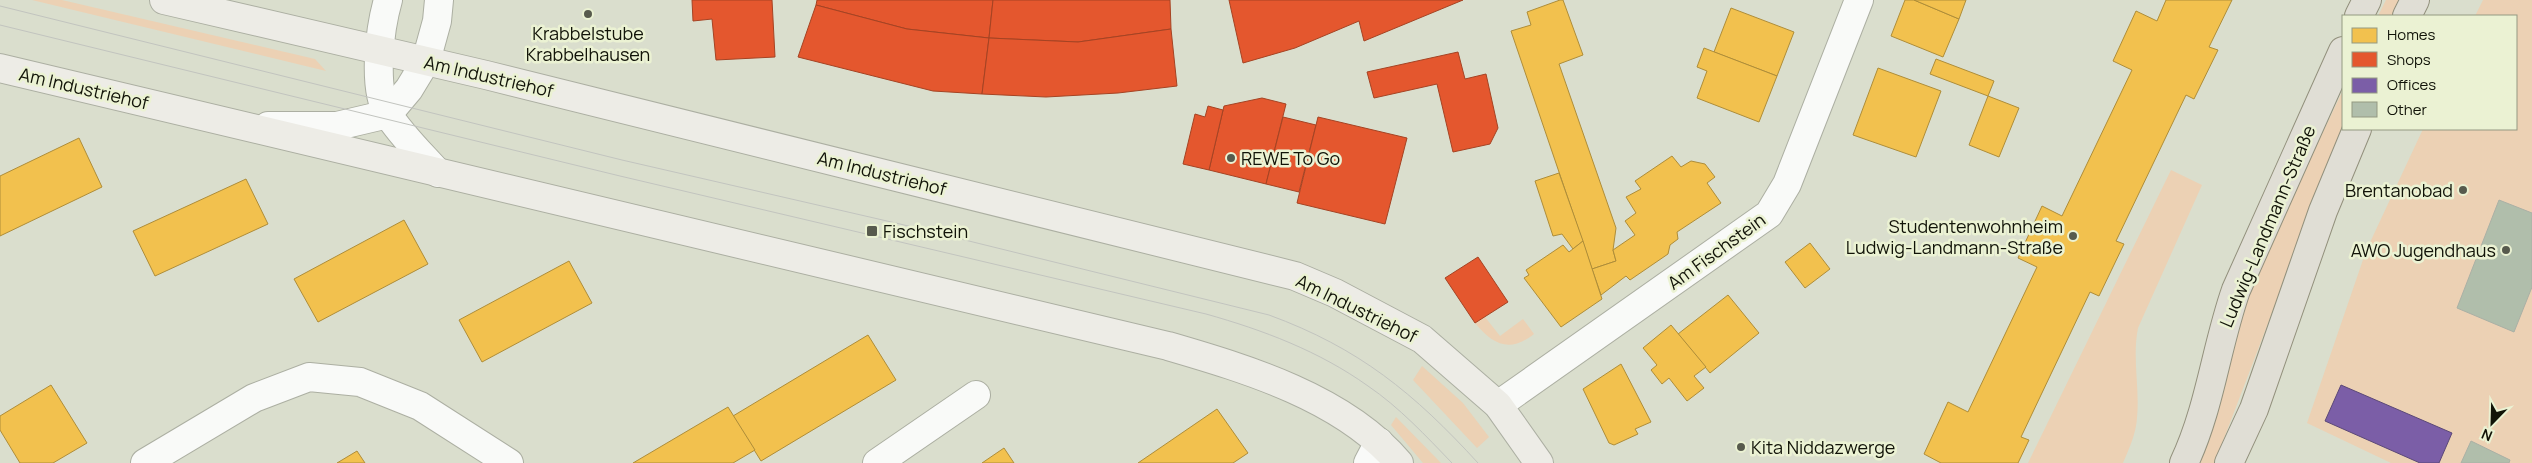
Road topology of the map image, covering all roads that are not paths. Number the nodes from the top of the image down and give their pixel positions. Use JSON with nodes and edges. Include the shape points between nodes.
{"nodes":[{"id":1,"x":164,"y":0,"type":"edge"},
{"id":2,"x":388,"y":0,"type":"edge"},
{"id":3,"x":439,"y":0,"type":"edge"},
{"id":4,"x":1859,"y":0,"type":"edge"},
{"id":5,"x":2367,"y":0,"type":"edge"},
{"id":6,"x":2415,"y":0,"type":"edge"},
{"id":7,"x":2360,"y":15,"type":"edge"},
{"id":8,"x":2408,"y":15,"type":"edge"},
{"id":9,"x":378,"y":50,"type":"junction"},
{"id":10,"x":2342,"y":53,"type":"edge"},
{"id":11,"x":426,"y":61,"type":"junction"},
{"id":12,"x":0,"y":68,"type":"edge"},
{"id":13,"x":388,"y":114,"type":"junction"},
{"id":14,"x":236,"y":125,"type":"junction"},
{"id":15,"x":2356,"y":130,"type":"edge"},
{"id":16,"x":438,"y":173,"type":"junction"},
{"id":17,"x":976,"y":395,"type":"dead end"},
{"id":18,"x":1498,"y":405,"type":"junction"},
{"id":19,"x":1373,"y":453,"type":"edge"},
{"id":20,"x":145,"y":463,"type":"edge"},
{"id":21,"x":509,"y":463,"type":"edge"},
{"id":22,"x":877,"y":463,"type":"edge"},
{"id":23,"x":1399,"y":463,"type":"edge"},
{"id":24,"x":1539,"y":463,"type":"edge"},
{"id":25,"x":2184,"y":463,"type":"edge"},
{"id":26,"x":2229,"y":463,"type":"edge"}],
"edges":[{"from":1,"to":9,"type":"main road","name":"Am Industriehof"},
{"from":2,"to":9,"type":"street"},
{"from":3,"to":11,"type":"street"},
{"from":4,"to":18,"type":"street","name":"Am Fischstein","via":[[1787,184],[1769,214]]},
{"from":5,"to":7,"type":"main road"},
{"from":6,"to":8,"type":"main road"},
{"from":9,"to":11,"type":"main road","name":"Am Industriehof"},
{"from":9,"to":13,"type":"street","via":[[383,100]]},
{"from":10,"to":25,"type":"main road","name":"Ludwig-Landmann-Straße","via":[[2236,290],[2222,330],[2204,413]]},
{"from":11,"to":13,"type":"street"},
{"from":11,"to":18,"type":"main road","name":"Am Industriehof","via":[[1295,276],[1336,293],[1422,339]]},
{"from":12,"to":14,"type":"main road","name":"Am Industriehof"},
{"from":13,"to":14,"type":"street","via":[[337,126]]},
{"from":13,"to":16,"type":"street"},
{"from":14,"to":16,"type":"main road","name":"Am Industriehof"},
{"from":15,"to":26,"type":"main road","via":[[2323,211],[2257,401]]},
{"from":16,"to":19,"type":"main road","name":"Am Industriehof","via":[[1203,356],[1261,376],[1332,409]]},
{"from":17,"to":22,"type":"street"},
{"from":18,"to":24,"type":"main road","name":"Am Industriehof"},
{"from":19,"to":23,"type":"main road","name":"Am Industriehof"},
{"from":20,"to":21,"type":"street","via":[[254,398],[309,377],[360,382],[420,406]]}]}
